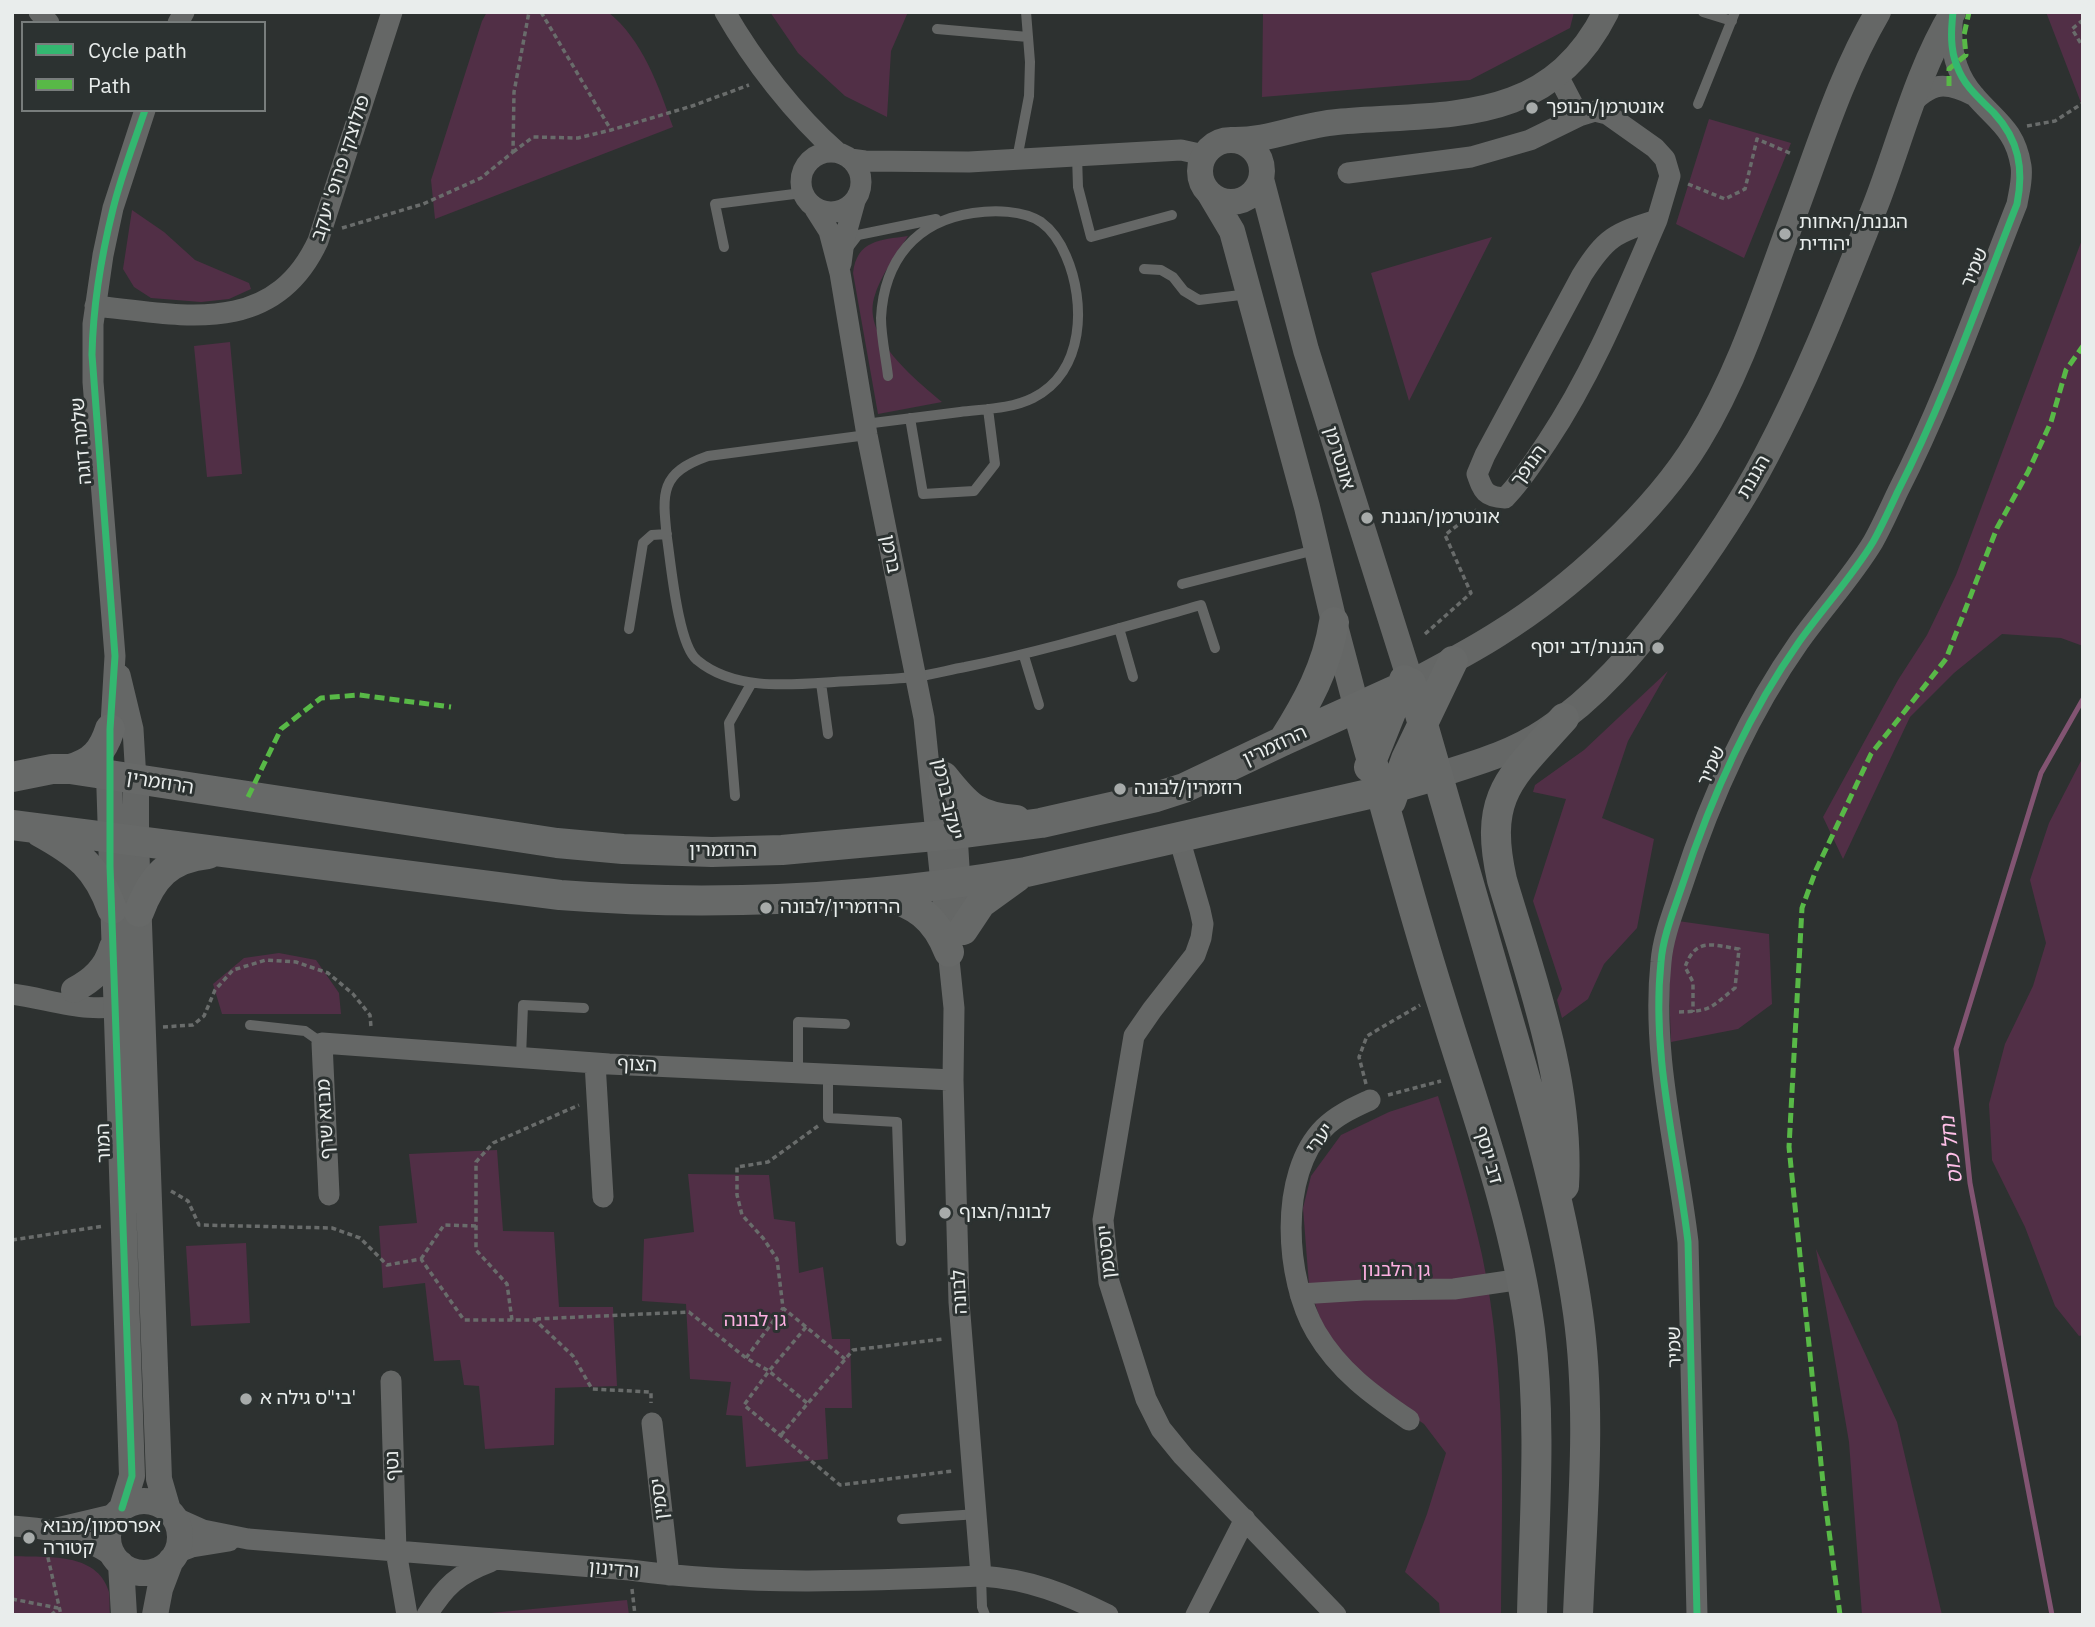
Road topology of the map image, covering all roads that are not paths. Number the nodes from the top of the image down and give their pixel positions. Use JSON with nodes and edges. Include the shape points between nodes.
{"nodes":[{"id":1,"x":392,"y":12,"type":"edge"},
{"id":2,"x":725,"y":12,"type":"edge"},
{"id":3,"x":1026,"y":12,"type":"edge"},
{"id":4,"x":1606,"y":12,"type":"edge"},
{"id":5,"x":1703,"y":12,"type":"edge"},
{"id":6,"x":1878,"y":12,"type":"edge"},
{"id":7,"x":1953,"y":12,"type":"edge"},
{"id":8,"x":1733,"y":16,"type":"edge"},
{"id":9,"x":937,"y":29,"type":"dead end"},
{"id":10,"x":1028,"y":37,"type":"junction"},
{"id":11,"x":1557,"y":74,"type":"junction"},
{"id":12,"x":1975,"y":96,"type":"junction"},
{"id":13,"x":790,"y":101,"type":"junction"},
{"id":14,"x":1698,"y":104,"type":"dead end"},
{"id":15,"x":1909,"y":107,"type":"junction"},
{"id":16,"x":141,"y":113,"type":"edge"},
{"id":17,"x":1580,"y":116,"type":"junction"},
{"id":18,"x":1307,"y":126,"type":"junction"},
{"id":19,"x":1232,"y":140,"type":"junction"},
{"id":20,"x":1204,"y":155,"type":"junction"},
{"id":21,"x":844,"y":156,"type":"junction"},
{"id":22,"x":1077,"y":156,"type":"junction"},
{"id":23,"x":1017,"y":159,"type":"junction"},
{"id":24,"x":898,"y":162,"type":"junction"},
{"id":25,"x":805,"y":165,"type":"junction"},
{"id":26,"x":1262,"y":173,"type":"junction"},
{"id":27,"x":1348,"y":173,"type":"dead end"},
{"id":28,"x":1210,"y":194,"type":"junction"},
{"id":29,"x":857,"y":197,"type":"junction"},
{"id":30,"x":809,"y":201,"type":"junction"},
{"id":31,"x":1172,"y":215,"type":"dead end"},
{"id":32,"x":952,"y":216,"type":"junction"},
{"id":33,"x":1657,"y":220,"type":"junction"},
{"id":34,"x":724,"y":247,"type":"dead end"},
{"id":35,"x":841,"y":264,"type":"junction"},
{"id":36,"x":1144,"y":269,"type":"dead end"},
{"id":37,"x":1249,"y":294,"type":"junction"},
{"id":38,"x":95,"y":306,"type":"junction"},
{"id":39,"x":888,"y":376,"type":"dead end"},
{"id":40,"x":988,"y":409,"type":"junction"},
{"id":41,"x":910,"y":418,"type":"junction"},
{"id":42,"x":866,"y":429,"type":"junction"},
{"id":43,"x":667,"y":534,"type":"junction"},
{"id":44,"x":1316,"y":550,"type":"junction"},
{"id":45,"x":1182,"y":584,"type":"dead end"},
{"id":46,"x":1334,"y":622,"type":"junction"},
{"id":47,"x":1119,"y":628,"type":"junction"},
{"id":48,"x":629,"y":629,"type":"dead end"},
{"id":49,"x":1215,"y":648,"type":"dead end"},
{"id":50,"x":115,"y":656,"type":"junction"},
{"id":51,"x":1024,"y":656,"type":"junction"},
{"id":52,"x":1452,"y":661,"type":"junction"},
{"id":53,"x":914,"y":677,"type":"junction"},
{"id":54,"x":1133,"y":677,"type":"dead end"},
{"id":55,"x":1406,"y":681,"type":"junction"},
{"id":56,"x":821,"y":683,"type":"junction"},
{"id":57,"x":751,"y":684,"type":"junction"},
{"id":58,"x":1039,"y":705,"type":"dead end"},
{"id":59,"x":1357,"y":709,"type":"junction"},
{"id":60,"x":924,"y":718,"type":"junction"},
{"id":61,"x":1563,"y":718,"type":"junction"},
{"id":62,"x":1422,"y":723,"type":"junction"},
{"id":63,"x":110,"y":729,"type":"junction"},
{"id":64,"x":828,"y":734,"type":"dead end"},
{"id":65,"x":1283,"y":741,"type":"junction"},
{"id":66,"x":1373,"y":760,"type":"junction"},
{"id":67,"x":71,"y":769,"type":"junction"},
{"id":68,"x":1438,"y":775,"type":"junction"},
{"id":69,"x":12,"y":777,"type":"edge"},
{"id":70,"x":123,"y":778,"type":"junction"},
{"id":71,"x":944,"y":778,"type":"junction"},
{"id":72,"x":735,"y":796,"type":"dead end"},
{"id":73,"x":1353,"y":798,"type":"junction"},
{"id":74,"x":1389,"y":798,"type":"junction"},
{"id":75,"x":1041,"y":823,"type":"junction"},
{"id":76,"x":22,"y":826,"type":"edge"},
{"id":77,"x":947,"y":834,"type":"junction"},
{"id":78,"x":1179,"y":838,"type":"junction"},
{"id":79,"x":123,"y":839,"type":"junction"},
{"id":80,"x":227,"y":852,"type":"junction"},
{"id":81,"x":1026,"y":872,"type":"junction"},
{"id":82,"x":952,"y":883,"type":"junction"},
{"id":83,"x":877,"y":891,"type":"junction"},
{"id":84,"x":125,"y":911,"type":"junction"},
{"id":85,"x":956,"y":941,"type":"junction"},
{"id":86,"x":113,"y":945,"type":"junction"},
{"id":87,"x":74,"y":990,"type":"junction"},
{"id":88,"x":23,"y":996,"type":"edge"},
{"id":89,"x":115,"y":999,"type":"junction"},
{"id":90,"x":142,"y":999,"type":"junction"},
{"id":91,"x":584,"y":1008,"type":"dead end"},
{"id":92,"x":845,"y":1024,"type":"dead end"},
{"id":93,"x":250,"y":1025,"type":"dead end"},
{"id":94,"x":322,"y":1043,"type":"junction"},
{"id":95,"x":522,"y":1058,"type":"junction"},
{"id":96,"x":595,"y":1063,"type":"junction"},
{"id":97,"x":798,"y":1073,"type":"junction"},
{"id":98,"x":828,"y":1074,"type":"junction"},
{"id":99,"x":953,"y":1080,"type":"junction"},
{"id":100,"x":1370,"y":1100,"type":"road end"},
{"id":101,"x":329,"y":1195,"type":"dead end"},
{"id":102,"x":603,"y":1197,"type":"dead end"},
{"id":103,"x":1562,"y":1228,"type":"junction"},
{"id":104,"x":901,"y":1241,"type":"dead end"},
{"id":105,"x":1522,"y":1279,"type":"junction"},
{"id":106,"x":1300,"y":1294,"type":"junction"},
{"id":107,"x":391,"y":1381,"type":"dead end"},
{"id":108,"x":1409,"y":1420,"type":"dead end"},
{"id":109,"x":652,"y":1423,"type":"road end"},
{"id":110,"x":119,"y":1511,"type":"junction"},
{"id":111,"x":171,"y":1513,"type":"junction"},
{"id":112,"x":978,"y":1514,"type":"junction"},
{"id":113,"x":902,"y":1519,"type":"dead end"},
{"id":114,"x":1245,"y":1519,"type":"junction"},
{"id":115,"x":12,"y":1526,"type":"edge"},
{"id":116,"x":46,"y":1528,"type":"junction"},
{"id":117,"x":248,"y":1539,"type":"junction"},
{"id":118,"x":396,"y":1551,"type":"junction"},
{"id":119,"x":173,"y":1556,"type":"junction"},
{"id":120,"x":117,"y":1560,"type":"junction"},
{"id":121,"x":496,"y":1560,"type":"junction"},
{"id":122,"x":669,"y":1575,"type":"junction"},
{"id":123,"x":981,"y":1576,"type":"junction"},
{"id":124,"x":124,"y":1615,"type":"edge"},
{"id":125,"x":156,"y":1615,"type":"edge"},
{"id":126,"x":407,"y":1615,"type":"edge"},
{"id":127,"x":427,"y":1615,"type":"edge"},
{"id":128,"x":985,"y":1615,"type":"edge"},
{"id":129,"x":1108,"y":1615,"type":"edge"},
{"id":130,"x":1196,"y":1615,"type":"edge"},
{"id":131,"x":1336,"y":1615,"type":"edge"},
{"id":132,"x":1532,"y":1615,"type":"edge"},
{"id":133,"x":1578,"y":1615,"type":"edge"},
{"id":134,"x":1697,"y":1615,"type":"edge"}],
"edges":[{"from":1,"to":38,"type":"street","name":"פולוצקי פרופ' יעקב","via":[[320,235],[303,270],[286,287],[254,307],[235,312],[180,315]]},
{"from":2,"to":13,"type":"street"},
{"from":3,"to":10,"type":"lane"},
{"from":4,"to":11,"type":"street","via":[[1594,36]]},
{"from":5,"to":8,"type":"lane"},
{"from":6,"to":52,"type":"street","via":[[1839,90],[1727,384],[1677,474],[1648,508],[1572,579],[1498,635]]},
{"from":7,"to":12,"type":"street","name":"שמיר","via":[[1953,54]]},
{"from":7,"to":15,"type":"street","name":"הגננת"},
{"from":8,"to":14,"type":"lane"},
{"from":9,"to":10,"type":"lane"},
{"from":10,"to":23,"type":"lane","via":[[1029,96]]},
{"from":11,"to":17,"type":"street"},
{"from":11,"to":18,"type":"street","via":[[1525,95],[1476,111]]},
{"from":12,"to":15,"type":"street","name":"שמיר","via":[[1941,85],[1922,93]]},
{"from":12,"to":134,"type":"street","name":"שמיר","via":[[2008,130],[2021,166],[2017,204],[1940,401],[1872,542],[1798,643],[1728,766],[1695,845],[1661,959],[1661,1063],[1688,1242]]},
{"from":13,"to":21,"type":"street","via":[[820,138]]},
{"from":13,"to":25,"type":"street","via":[[804,141]]},
{"from":15,"to":61,"type":"street","name":"הגננת","via":[[1843,288],[1765,457],[1729,520],[1651,630],[1615,672]]},
{"from":16,"to":38,"type":"street","name":"שלמה דוגה","via":[[113,208]]},
{"from":17,"to":27,"type":"street","via":[[1530,139],[1471,157]]},
{"from":17,"to":33,"type":"street","name":"הנופך","via":[[1595,111],[1606,114],[1665,159],[1670,176]]},
{"from":18,"to":19,"type":"street","via":[[1252,141]]},
{"from":18,"to":26,"type":"street","via":[[1276,149]]},
{"from":19,"to":20,"type":"street"},
{"from":19,"to":26,"type":"street","via":[[1252,148]]},
{"from":20,"to":22,"type":"street","via":[[1173,150]]},
{"from":20,"to":28,"type":"street","via":[[1200,176]]},
{"from":21,"to":24,"type":"street"},
{"from":21,"to":25,"type":"street","via":[[822,153]]},
{"from":21,"to":29,"type":"street","via":[[860,173]]},
{"from":22,"to":23,"type":"street"},
{"from":22,"to":31,"type":"lane","via":[[1078,187],[1091,237]]},
{"from":23,"to":24,"type":"street"},
{"from":24,"to":29,"type":"street","via":[[880,169]]},
{"from":25,"to":30,"type":"street","via":[[800,182]]},
{"from":26,"to":28,"type":"street","via":[[1249,197],[1229,202]]},
{"from":26,"to":55,"type":"street","name":"אונטרמן","via":[[1306,351]]},
{"from":28,"to":37,"type":"street","via":[[1232,231]]},
{"from":29,"to":30,"type":"street","via":[[836,212],[825,212]]},
{"from":29,"to":35,"type":"street"},
{"from":30,"to":34,"type":"lane","via":[[715,204]]},
{"from":30,"to":35,"type":"street","via":[[829,232]]},
{"from":32,"to":35,"type":"lane","via":[[858,236]]},
{"from":32,"to":39,"type":"lane","via":[[925,228],[905,248],[892,272],[881,321]]},
{"from":32,"to":40,"type":"lane","via":[[1016,213],[1041,222],[1060,243],[1073,272],[1079,303],[1078,332],[1069,359],[1053,383],[1034,398]]},
{"from":33,"to":33,"type":"street","name":"הנופך","via":[[1627,229],[1599,248],[1582,275],[1477,474],[1492,498],[1505,498],[1518,485],[1564,415],[1613,323]]},
{"from":35,"to":42,"type":"street","name":"ברמן"},
{"from":36,"to":37,"type":"lane","via":[[1161,270],[1199,300]]},
{"from":37,"to":44,"type":"street"},
{"from":38,"to":50,"type":"street","name":"שלמה דוגה","via":[[92,369]]},
{"from":40,"to":41,"type":"lane"},
{"from":40,"to":41,"type":"lane","via":[[995,464],[974,491],[923,494]]},
{"from":41,"to":42,"type":"lane"},
{"from":42,"to":43,"type":"lane","via":[[708,456],[686,464],[674,473],[666,489]]},
{"from":42,"to":53,"type":"street","name":"ברמן"},
{"from":43,"to":48,"type":"lane","via":[[652,535],[643,543]]},
{"from":43,"to":57,"type":"lane","via":[[686,646],[695,659],[710,668]]},
{"from":44,"to":45,"type":"lane"},
{"from":44,"to":46,"type":"street"},
{"from":46,"to":59,"type":"street"},
{"from":46,"to":65,"type":"main road","via":[[1315,685]]},
{"from":47,"to":49,"type":"lane","via":[[1201,605]]},
{"from":47,"to":51,"type":"lane"},
{"from":47,"to":54,"type":"lane"},
{"from":50,"to":63,"type":"street","name":"שלמה דוגה"},
{"from":50,"to":70,"type":"street","name":"שלמה דוגה","via":[[133,729]]},
{"from":51,"to":53,"type":"lane"},
{"from":51,"to":58,"type":"lane"},
{"from":52,"to":55,"type":"street"},
{"from":52,"to":62,"type":"main road"},
{"from":53,"to":56,"type":"lane"},
{"from":53,"to":60,"type":"street","name":"ברמן"},
{"from":55,"to":59,"type":"main road","name":"הרוזמרין"},
{"from":55,"to":62,"type":"main road","name":"אונטרמן"},
{"from":55,"to":66,"type":"main road"},
{"from":56,"to":57,"type":"lane"},
{"from":56,"to":64,"type":"lane"},
{"from":57,"to":72,"type":"lane","via":[[729,723]]},
{"from":59,"to":65,"type":"main road","name":"הרוזמרין"},
{"from":59,"to":66,"type":"main road","name":"דב יוסף"},
{"from":60,"to":71,"type":"street","name":"יעקב ברמן"},
{"from":60,"to":77,"type":"street","name":"ברמן"},
{"from":61,"to":68,"type":"street","name":"הגננת","via":[[1514,749]]},
{"from":61,"to":103,"type":"main road","via":[[1506,788],[1495,832],[1502,880],[1553,1063],[1563,1125]]},
{"from":62,"to":68,"type":"main road","name":"אונטרמן"},
{"from":62,"to":74,"type":"main road"},
{"from":63,"to":67,"type":"main road","via":[[97,755]]},
{"from":63,"to":70,"type":"street","name":"שלמה דוגה"},
{"from":65,"to":75,"type":"main road","name":"הרוזמרין","via":[[1175,791]]},
{"from":66,"to":73,"type":"main road"},
{"from":66,"to":74,"type":"main road","name":"דב יוסף"},
{"from":67,"to":69,"type":"main road","name":"הרוזמרין"},
{"from":67,"to":70,"type":"main road","name":"הרוזמרין"},
{"from":68,"to":74,"type":"main road","name":"הגננת"},
{"from":68,"to":103,"type":"main road","via":[[1527,1084]]},
{"from":70,"to":77,"type":"main road","name":"הרוזמרין","via":[[623,849],[782,850]]},
{"from":70,"to":79,"type":"street","name":"המור"},
{"from":71,"to":75,"type":"main road","via":[[963,802],[975,809]]},
{"from":71,"to":77,"type":"street","name":"יעקב ברמן"},
{"from":73,"to":74,"type":"main road"},
{"from":73,"to":78,"type":"main road"},
{"from":74,"to":105,"type":"main road","name":"דב יוסף","via":[[1439,995]]},
{"from":75,"to":77,"type":"main road","name":"הרוזמרין"},
{"from":76,"to":79,"type":"main road"},
{"from":76,"to":84,"type":"main road","via":[[61,843],[87,864]]},
{"from":77,"to":82,"type":"street","name":"לבונה"},
{"from":78,"to":81,"type":"main road"},
{"from":78,"to":114,"type":"street","name":"יוסטמן","via":[[1200,910],[1201,938],[1195,956],[1135,1036],[1103,1220],[1104,1245],[1109,1282],[1146,1399],[1161,1429]]},
{"from":79,"to":80,"type":"main road"},
{"from":79,"to":84,"type":"street","name":"המור"},
{"from":80,"to":83,"type":"main road","via":[[637,901],[727,901]]},
{"from":80,"to":84,"type":"main road","via":[[172,865]]},
{"from":81,"to":82,"type":"main road"},
{"from":81,"to":85,"type":"main road","via":[[981,903]]},
{"from":82,"to":83,"type":"main road"},
{"from":82,"to":85,"type":"street","name":"לבונה"},
{"from":83,"to":85,"type":"main road","via":[[910,903],[939,932]]},
{"from":84,"to":86,"type":"street","name":"המור"},
{"from":84,"to":90,"type":"street","name":"המור"},
{"from":85,"to":99,"type":"street","name":"לבונה"},
{"from":86,"to":87,"type":"street","via":[[102,969]]},
{"from":86,"to":89,"type":"street","name":"המור"},
{"from":87,"to":88,"type":"street"},
{"from":87,"to":89,"type":"street"},
{"from":88,"to":89,"type":"street","via":[[71,1006]]},
{"from":89,"to":90,"type":"street"},
{"from":89,"to":110,"type":"street","name":"המור","via":[[132,1476]]},
{"from":90,"to":111,"type":"street","name":"המור","via":[[159,1479]]},
{"from":91,"to":95,"type":"lane","via":[[523,1005]]},
{"from":92,"to":97,"type":"lane","via":[[799,1023]]},
{"from":93,"to":94,"type":"lane","via":[[304,1031]]},
{"from":94,"to":95,"type":"street","name":"הצוף"},
{"from":94,"to":101,"type":"street","name":"מבוא שרף"},
{"from":95,"to":96,"type":"street","name":"הצוף"},
{"from":96,"to":97,"type":"street","name":"הצוף"},
{"from":96,"to":102,"type":"street"},
{"from":97,"to":98,"type":"street","name":"הצוף"},
{"from":98,"to":99,"type":"street","name":"הצוף"},
{"from":98,"to":104,"type":"lane","via":[[828,1118],[897,1122]]},
{"from":99,"to":112,"type":"street","name":"לבונה","via":[[962,1337]]},
{"from":100,"to":106,"type":"street","name":"יערי","via":[[1323,1129],[1298,1176],[1291,1233]]},
{"from":103,"to":133,"type":"main road","via":[[1578,1313],[1584,1384]]},
{"from":105,"to":106,"type":"street","via":[[1454,1289]]},
{"from":105,"to":132,"type":"main road","name":"דב יוסף","via":[[1530,1332],[1536,1447]]},
{"from":106,"to":108,"type":"street","name":"יערי","via":[[1318,1335],[1356,1383]]},
{"from":107,"to":118,"type":"street","name":"נטף"},
{"from":109,"to":122,"type":"street","name":"יסמין"},
{"from":110,"to":111,"type":"street","via":[[141,1501]]},
{"from":110,"to":116,"type":"street"},
{"from":110,"to":120,"type":"street","via":[[108,1535]]},
{"from":111,"to":117,"type":"street","name":"ורדינון","via":[[203,1530]]},
{"from":111,"to":119,"type":"street","via":[[180,1534]]},
{"from":112,"to":113,"type":"lane"},
{"from":112,"to":123,"type":"street","name":"לבונה"},
{"from":114,"to":130,"type":"street"},
{"from":114,"to":131,"type":"street","name":"יוסטמן"},
{"from":115,"to":116,"type":"street"},
{"from":116,"to":120,"type":"street","via":[[74,1535]]},
{"from":117,"to":118,"type":"street","name":"ורדינון"},
{"from":117,"to":119,"type":"street","name":"ורדינון","via":[[208,1544]]},
{"from":118,"to":121,"type":"street","name":"ורדינון"},
{"from":118,"to":126,"type":"street","name":"נטף"},
{"from":119,"to":120,"type":"street","via":[[152,1572],[130,1570]]},
{"from":119,"to":125,"type":"street"},
{"from":120,"to":124,"type":"street"},
{"from":121,"to":122,"type":"street","name":"ורדינון"},
{"from":121,"to":127,"type":"street","via":[[454,1579]]},
{"from":122,"to":123,"type":"street","name":"ורדינון","via":[[765,1581]]},
{"from":123,"to":128,"type":"lane"},
{"from":123,"to":129,"type":"street","name":"ורדינון","via":[[1013,1578],[1049,1589]]}]}
